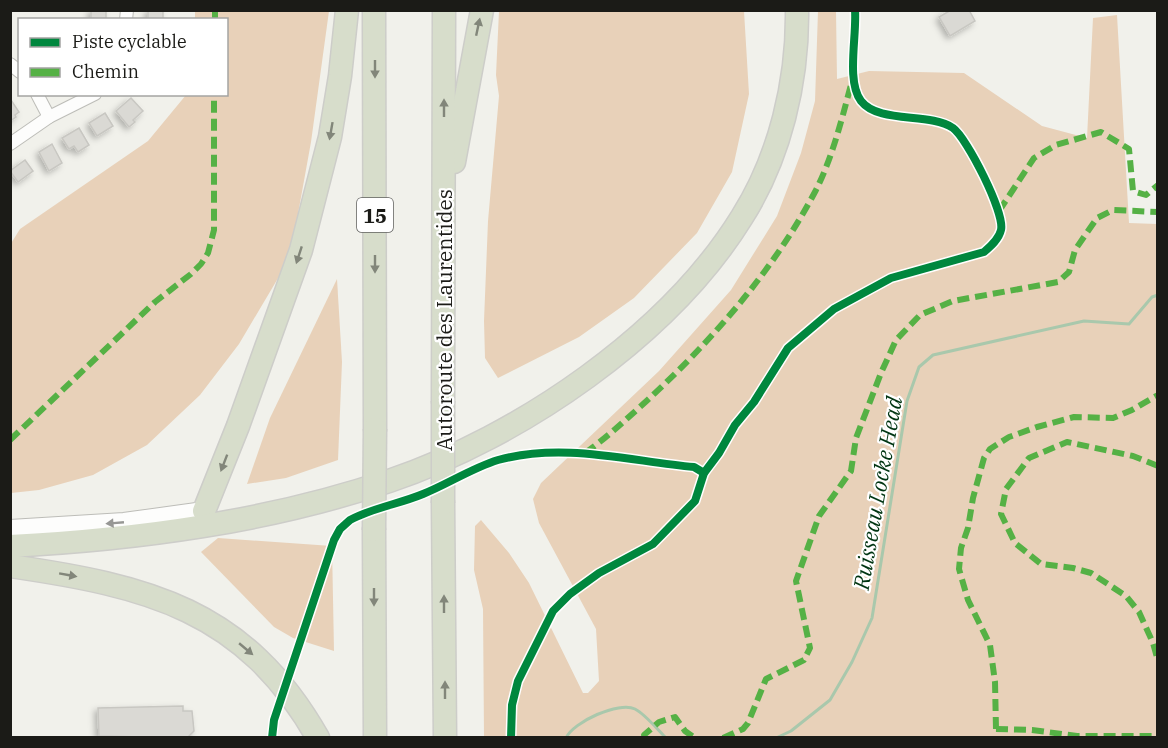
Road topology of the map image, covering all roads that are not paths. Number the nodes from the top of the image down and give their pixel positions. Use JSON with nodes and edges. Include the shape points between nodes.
{"nodes":[{"id":1,"x":347,"y":10,"type":"edge"},
{"id":2,"x":374,"y":10,"type":"edge"},
{"id":3,"x":444,"y":10,"type":"edge"},
{"id":4,"x":482,"y":10,"type":"edge"},
{"id":5,"x":786,"y":10,"type":"edge"},
{"id":6,"x":797,"y":10,"type":"edge"},
{"id":7,"x":38,"y":96,"type":"edge"},
{"id":8,"x":91,"y":96,"type":"edge"},
{"id":9,"x":50,"y":117,"type":"junction"},
{"id":10,"x":10,"y":144,"type":"edge"},
{"id":11,"x":445,"y":208,"type":"junction"},
{"id":12,"x":204,"y":511,"type":"junction"},
{"id":13,"x":10,"y":529,"type":"edge"},
{"id":14,"x":10,"y":546,"type":"edge"},
{"id":15,"x":10,"y":566,"type":"edge"},
{"id":16,"x":318,"y":738,"type":"edge"},
{"id":17,"x":375,"y":738,"type":"edge"},
{"id":18,"x":445,"y":738,"type":"edge"}],
"edges":[{"from":1,"to":12,"type":"highway","one_way":true,"via":[[330,137],[312,213],[278,318]]},
{"from":2,"to":17,"type":"highway","number":"15","one_way":true,"bridge":true},
{"from":11,"to":3,"type":"highway","name":"Autoroute des Laurentides","one_way":true},
{"from":11,"to":4,"type":"highway","one_way":true},
{"from":5,"to":12,"type":"highway","via":[[774,111],[749,179],[727,221],[698,261],[631,327],[539,396],[437,449],[315,490]]},
{"from":6,"to":14,"type":"highway","via":[[787,105],[772,154],[744,215],[676,301],[610,360],[561,394],[500,432],[435,463],[319,502],[171,530]]},
{"from":7,"to":9,"type":"street"},
{"from":8,"to":9,"type":"street"},
{"from":9,"to":10,"type":"street"},
{"from":18,"to":11,"type":"highway","name":"Autoroute des Laurentides","one_way":true,"bridge":true},
{"from":12,"to":13,"type":"main road","one_way":true,"via":[[117,523]]},
{"from":15,"to":16,"type":"highway","one_way":true,"via":[[129,588],[206,620],[269,670]]}]}
